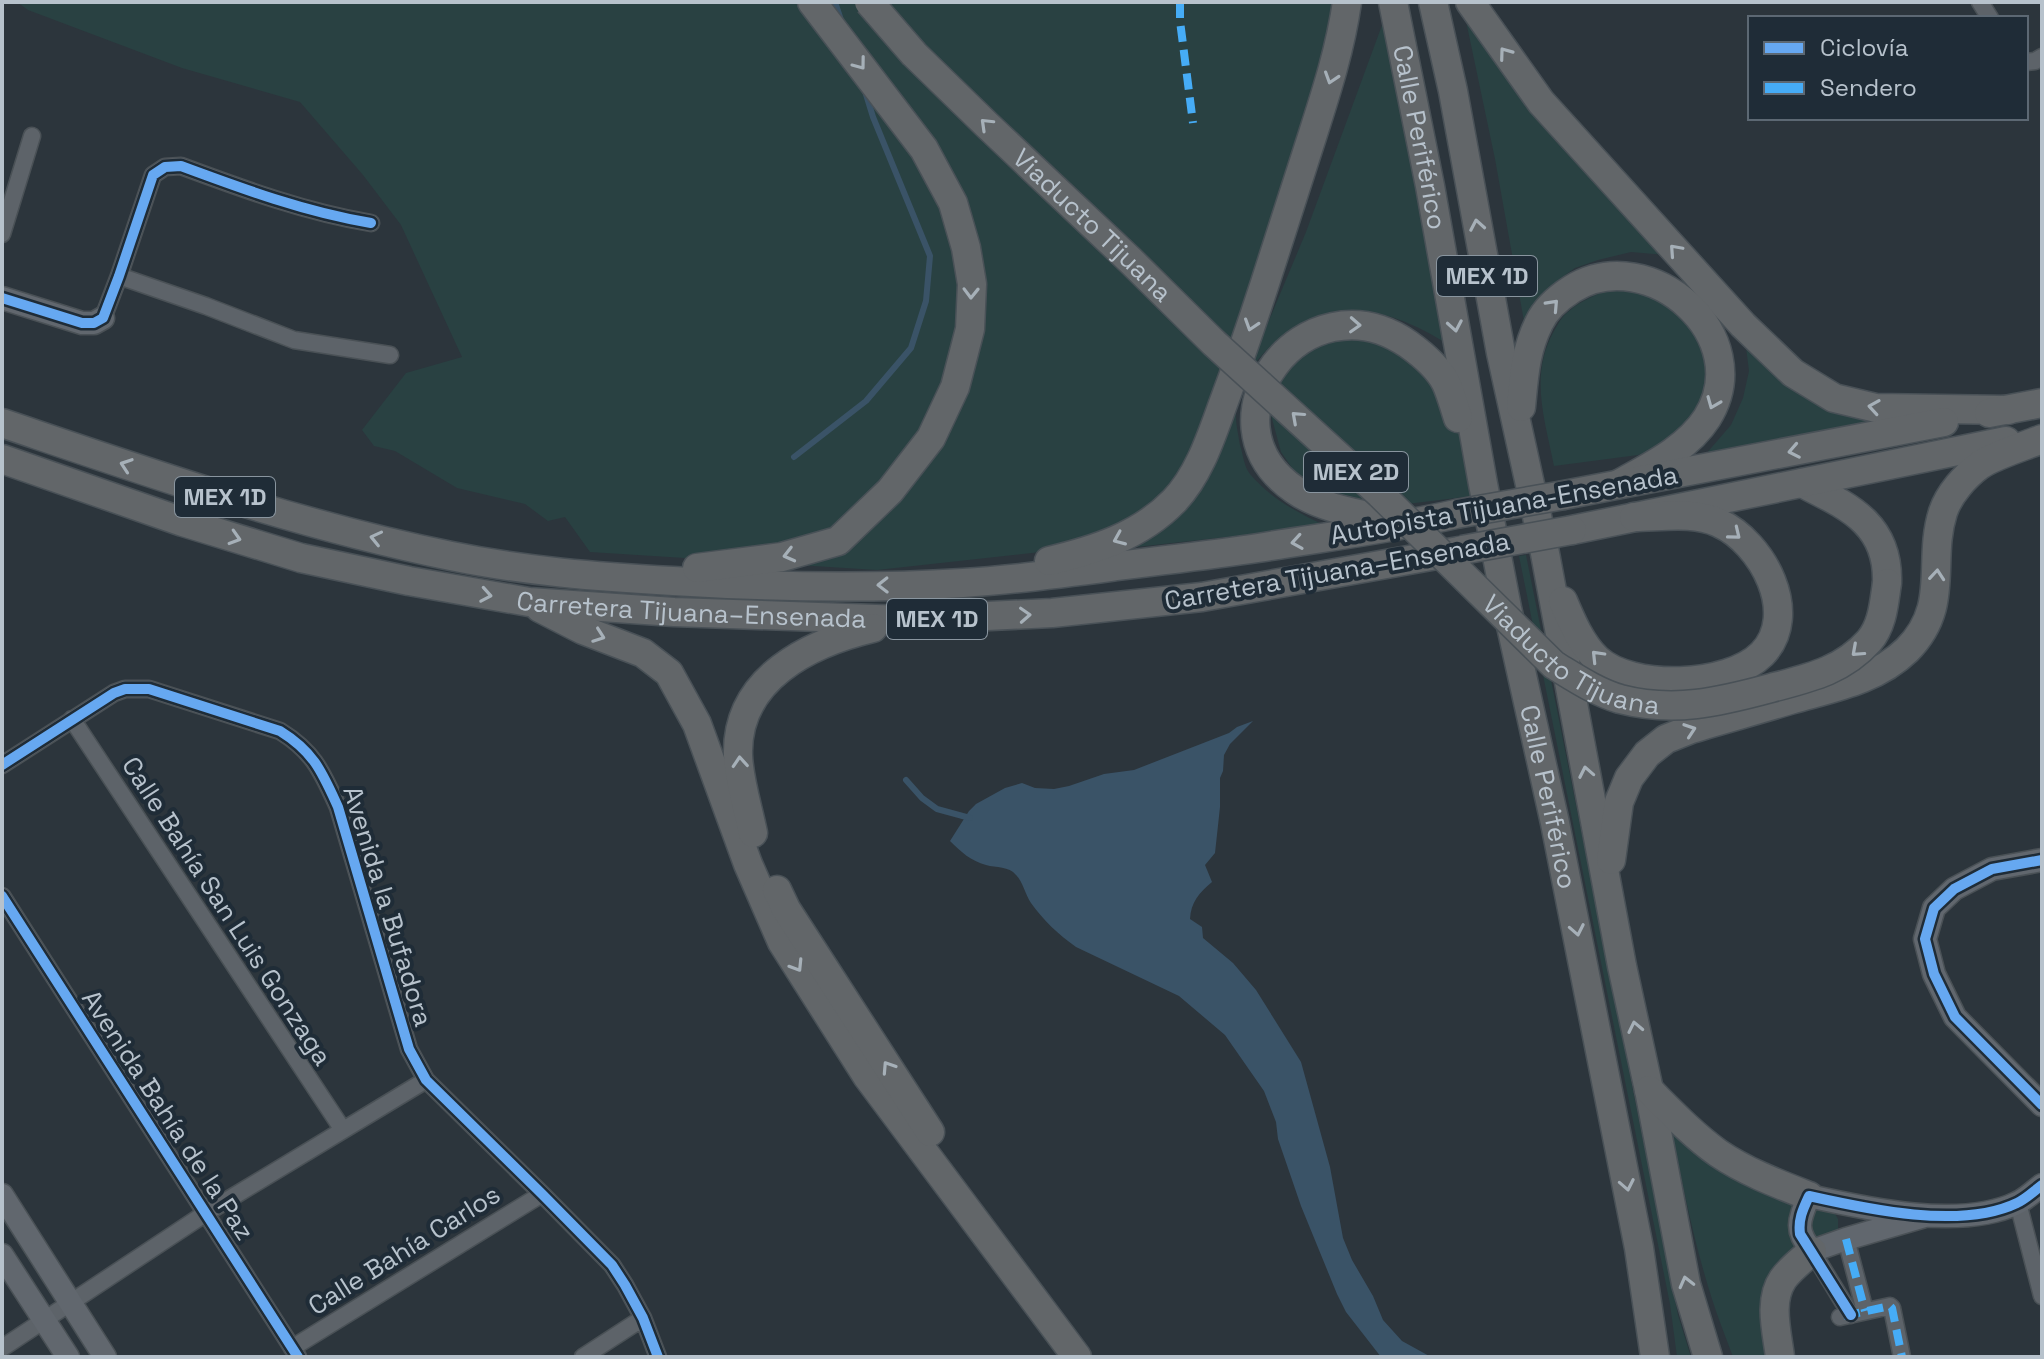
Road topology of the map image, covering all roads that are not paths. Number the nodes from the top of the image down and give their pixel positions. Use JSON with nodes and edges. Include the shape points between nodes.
{"nodes":[{"id":1,"x":812,"y":2,"type":"edge"},
{"id":2,"x":869,"y":2,"type":"edge"},
{"id":3,"x":1347,"y":2,"type":"edge"},
{"id":4,"x":1393,"y":2,"type":"edge"},
{"id":5,"x":1433,"y":2,"type":"edge"},
{"id":6,"x":1470,"y":2,"type":"edge"},
{"id":7,"x":32,"y":136,"type":"dead end"},
{"id":8,"x":371,"y":223,"type":"dead end"},
{"id":9,"x":2,"y":234,"type":"edge"},
{"id":10,"x":119,"y":276,"type":"junction"},
{"id":11,"x":2,"y":298,"type":"edge"},
{"id":12,"x":103,"y":318,"type":"joint"},
{"id":13,"x":390,"y":355,"type":"dead end"},
{"id":14,"x":2042,"y":403,"type":"edge"},
{"id":15,"x":2008,"y":410,"type":"junction"},
{"id":16,"x":2,"y":423,"type":"edge"},
{"id":17,"x":1519,"y":432,"type":"junction"},
{"id":18,"x":2042,"y":436,"type":"edge"},
{"id":19,"x":2,"y":459,"type":"edge"},
{"id":20,"x":1802,"y":483,"type":"junction"},
{"id":21,"x":1483,"y":484,"type":"junction"},
{"id":22,"x":1619,"y":484,"type":"junction"},
{"id":23,"x":1634,"y":517,"type":"junction"},
{"id":24,"x":1410,"y":525,"type":"junction"},
{"id":25,"x":1544,"y":548,"type":"junction"},
{"id":26,"x":584,"y":575,"type":"junction"},
{"id":27,"x":961,"y":583,"type":"junction"},
{"id":28,"x":529,"y":602,"type":"junction"},
{"id":29,"x":904,"y":620,"type":"junction"},
{"id":30,"x":72,"y":719,"type":"junction"},
{"id":31,"x":2,"y":765,"type":"edge"},
{"id":32,"x":2042,"y":860,"type":"edge"},
{"id":33,"x":1608,"y":885,"type":"junction"},
{"id":34,"x":2,"y":896,"type":"edge"},
{"id":35,"x":426,"y":1080,"type":"junction"},
{"id":36,"x":1649,"y":1090,"type":"junction"},
{"id":37,"x":2042,"y":1105,"type":"edge"},
{"id":38,"x":343,"y":1130,"type":"junction"},
{"id":39,"x":2042,"y":1185,"type":"edge"},
{"id":40,"x":542,"y":1194,"type":"junction"},
{"id":41,"x":2,"y":1195,"type":"edge"},
{"id":42,"x":1809,"y":1196,"type":"junction"},
{"id":43,"x":1837,"y":1202,"type":"junction"},
{"id":44,"x":2018,"y":1203,"type":"junction"},
{"id":45,"x":206,"y":1213,"type":"junction"},
{"id":46,"x":1925,"y":1216,"type":"junction"},
{"id":47,"x":1846,"y":1239,"type":"junction"},
{"id":48,"x":1812,"y":1251,"type":"junction"},
{"id":49,"x":2,"y":1255,"type":"edge"},
{"id":50,"x":2042,"y":1296,"type":"edge"},
{"id":51,"x":70,"y":1303,"type":"junction"},
{"id":52,"x":1852,"y":1314,"type":"junction"},
{"id":53,"x":643,"y":1318,"type":"junction"},
{"id":54,"x":44,"y":1320,"type":"junction"},
{"id":55,"x":2,"y":1348,"type":"edge"},
{"id":56,"x":295,"y":1352,"type":"edge"},
{"id":57,"x":68,"y":1357,"type":"edge"},
{"id":58,"x":105,"y":1357,"type":"edge"},
{"id":59,"x":583,"y":1357,"type":"edge"},
{"id":60,"x":658,"y":1357,"type":"edge"},
{"id":61,"x":1077,"y":1357,"type":"edge"},
{"id":62,"x":1098,"y":1357,"type":"edge"},
{"id":63,"x":1655,"y":1357,"type":"edge"},
{"id":64,"x":1708,"y":1357,"type":"edge"},
{"id":65,"x":1780,"y":1357,"type":"edge"},
{"id":66,"x":1902,"y":1357,"type":"edge"}],
"edges":[{"from":1,"to":26,"type":"highway","one_way":true,"via":[[924,149],[953,203],[972,284],[970,329],[955,387],[931,438],[890,491],[838,541],[713,568]]},
{"from":20,"to":2,"type":"highway","name":"Viaducto Tijuana","number":"MEX 2D","one_way":true,"bridge":true,"via":[[1849,507],[1877,536],[1887,583],[1883,615],[1872,638],[1820,675],[1715,703],[1642,703],[1585,684],[1554,665],[1380,494],[1214,343],[914,54]]},
{"from":3,"to":27,"type":"highway","number":"MEX 1D","one_way":true,"via":[[1338,57],[1273,260],[1195,471],[1176,499],[1134,533],[1078,554]]},
{"from":4,"to":21,"type":"highway","name":"Calle Periférico","one_way":true},
{"from":17,"to":5,"type":"highway","number":"MEX 1D","one_way":true},
{"from":15,"to":6,"type":"highway","one_way":true,"via":[[1876,408],[1834,398],[1793,373],[1541,102]]},
{"from":7,"to":9,"type":"street"},
{"from":8,"to":10,"type":"street","via":[[334,217],[181,166],[165,167],[153,175]]},
{"from":10,"to":12,"type":"street"},
{"from":10,"to":13,"type":"street","via":[[294,340]]},
{"from":11,"to":12,"type":"street","via":[[82,323]]},
{"from":14,"to":15,"type":"highway","name":"Autopista Tijuana-Ensenada"},
{"from":15,"to":22,"type":"highway","name":"Autopista Tijuana-Ensenada","one_way":true},
{"from":26,"to":16,"type":"highway","name":"Carretera Tijuana–Ensenada","number":"MEX 1D","one_way":true,"via":[[451,556],[311,522]]},
{"from":17,"to":22,"type":"highway","one_way":true,"via":[[1527,352],[1555,300],[1604,277],[1653,282],[1694,310],[1709,332],[1718,349],[1718,395],[1706,420],[1686,441]]},
{"from":17,"to":25,"type":"highway","number":"MEX 1D"},
{"from":18,"to":20,"type":"highway","name":"Autopista Tijuana-Ensenada"},
{"from":33,"to":18,"type":"highway","one_way":true,"via":[[1619,802],[1647,754],[1691,729],[1885,668],[1922,633],[1928,619],[1944,510],[1960,483],[1982,463]]},
{"from":19,"to":28,"type":"highway","name":"Carretera Tijuana–Ensenada","number":"MEX 1D","one_way":true,"via":[[301,558]]},
{"from":20,"to":23,"type":"highway","name":"Autopista Tijuana-Ensenada"},
{"from":24,"to":21,"type":"highway","one_way":true,"via":[[1343,510],[1296,491],[1266,460],[1255,425],[1263,380],[1294,345],[1318,331],[1360,324],[1400,338],[1423,354],[1445,382]]},
{"from":21,"to":63,"type":"highway","name":"Calle Periférico","one_way":true,"via":[[1631,1206]]},
{"from":22,"to":24,"type":"highway","name":"Autopista Tijuana-Ensenada","bridge":true},
{"from":23,"to":25,"type":"highway","number":"MEX 1D","one_way":true,"via":[[1698,516],[1734,531],[1748,544],[1772,580],[1778,618],[1773,638],[1751,663],[1701,679],[1670,682],[1612,670],[1595,657],[1574,626]]},
{"from":29,"to":23,"type":"highway","name":"Carretera Tijuana–Ensenada","number":"MEX 1D","one_way":true,"bridge":true,"via":[[1052,613],[1202,597]]},
{"from":24,"to":27,"type":"highway","name":"Autopista Tijuana-Ensenada","one_way":true,"via":[[1190,558]]},
{"from":33,"to":25,"type":"highway","name":"Calle Periférico","one_way":true},
{"from":27,"to":26,"type":"highway","name":"Carretera Tijuana–Ensenada","number":"MEX 1D","one_way":true,"via":[[718,584]]},
{"from":28,"to":29,"type":"highway","name":"Carretera Tijuana–Ensenada","number":"MEX 1D"},
{"from":28,"to":61,"type":"highway","one_way":true,"via":[[643,653],[669,673],[697,724],[782,942],[867,1076]]},
{"from":62,"to":29,"type":"highway","one_way":true,"via":[[924,1123],[786,909],[754,836],[738,754],[748,705],[772,675],[822,643]]},
{"from":30,"to":31,"type":"street","name":"Avenida la Bufadora"},
{"from":30,"to":35,"type":"street","name":"Avenida la Bufadora","via":[[119,691],[149,689],[280,731],[299,743],[321,769],[338,807],[409,1049]]},
{"from":30,"to":38,"type":"street","name":"Calle Bahía San Luis Gonzaga"},
{"from":32,"to":37,"type":"street","via":[[1992,869],[1954,889],[1934,908],[1925,939],[1934,974],[1955,1017]]},
{"from":36,"to":33,"type":"highway","name":"Calle Periférico","one_way":true},
{"from":34,"to":45,"type":"street","name":"Avenida Bahía de la Paz"},
{"from":35,"to":38,"type":"street"},
{"from":35,"to":40,"type":"street","name":"Avenida la Bufadora"},
{"from":36,"to":42,"type":"highway","via":[[1719,1153],[1762,1178]]},
{"from":64,"to":36,"type":"highway","name":"Calle Periférico","one_way":true,"via":[[1686,1284]]},
{"from":38,"to":45,"type":"street"},
{"from":39,"to":44,"type":"street"},
{"from":40,"to":53,"type":"street","name":"Avenida la Bufadora","via":[[612,1265]]},
{"from":40,"to":56,"type":"street","name":"Calle Bahía Carlos"},
{"from":41,"to":51,"type":"street"},
{"from":42,"to":43,"type":"street"},
{"from":42,"to":48,"type":"street","via":[[1799,1224]]},
{"from":43,"to":46,"type":"street"},
{"from":43,"to":47,"type":"street"},
{"from":44,"to":46,"type":"street","via":[[1974,1215]]},
{"from":44,"to":50,"type":"street"},
{"from":45,"to":51,"type":"street"},
{"from":45,"to":56,"type":"street","name":"Avenida Bahía de la Paz"},
{"from":46,"to":47,"type":"street"},
{"from":47,"to":48,"type":"street"},
{"from":47,"to":52,"type":"street"},
{"from":48,"to":52,"type":"street"},
{"from":48,"to":65,"type":"highway","via":[[1778,1289]]},
{"from":49,"to":54,"type":"street"},
{"from":51,"to":54,"type":"street"},
{"from":51,"to":58,"type":"street"},
{"from":52,"to":66,"type":"street","via":[[1891,1307]]},
{"from":53,"to":59,"type":"street"},
{"from":53,"to":60,"type":"street","name":"Avenida la Bufadora"},
{"from":54,"to":55,"type":"street"},
{"from":54,"to":57,"type":"street"}]}
